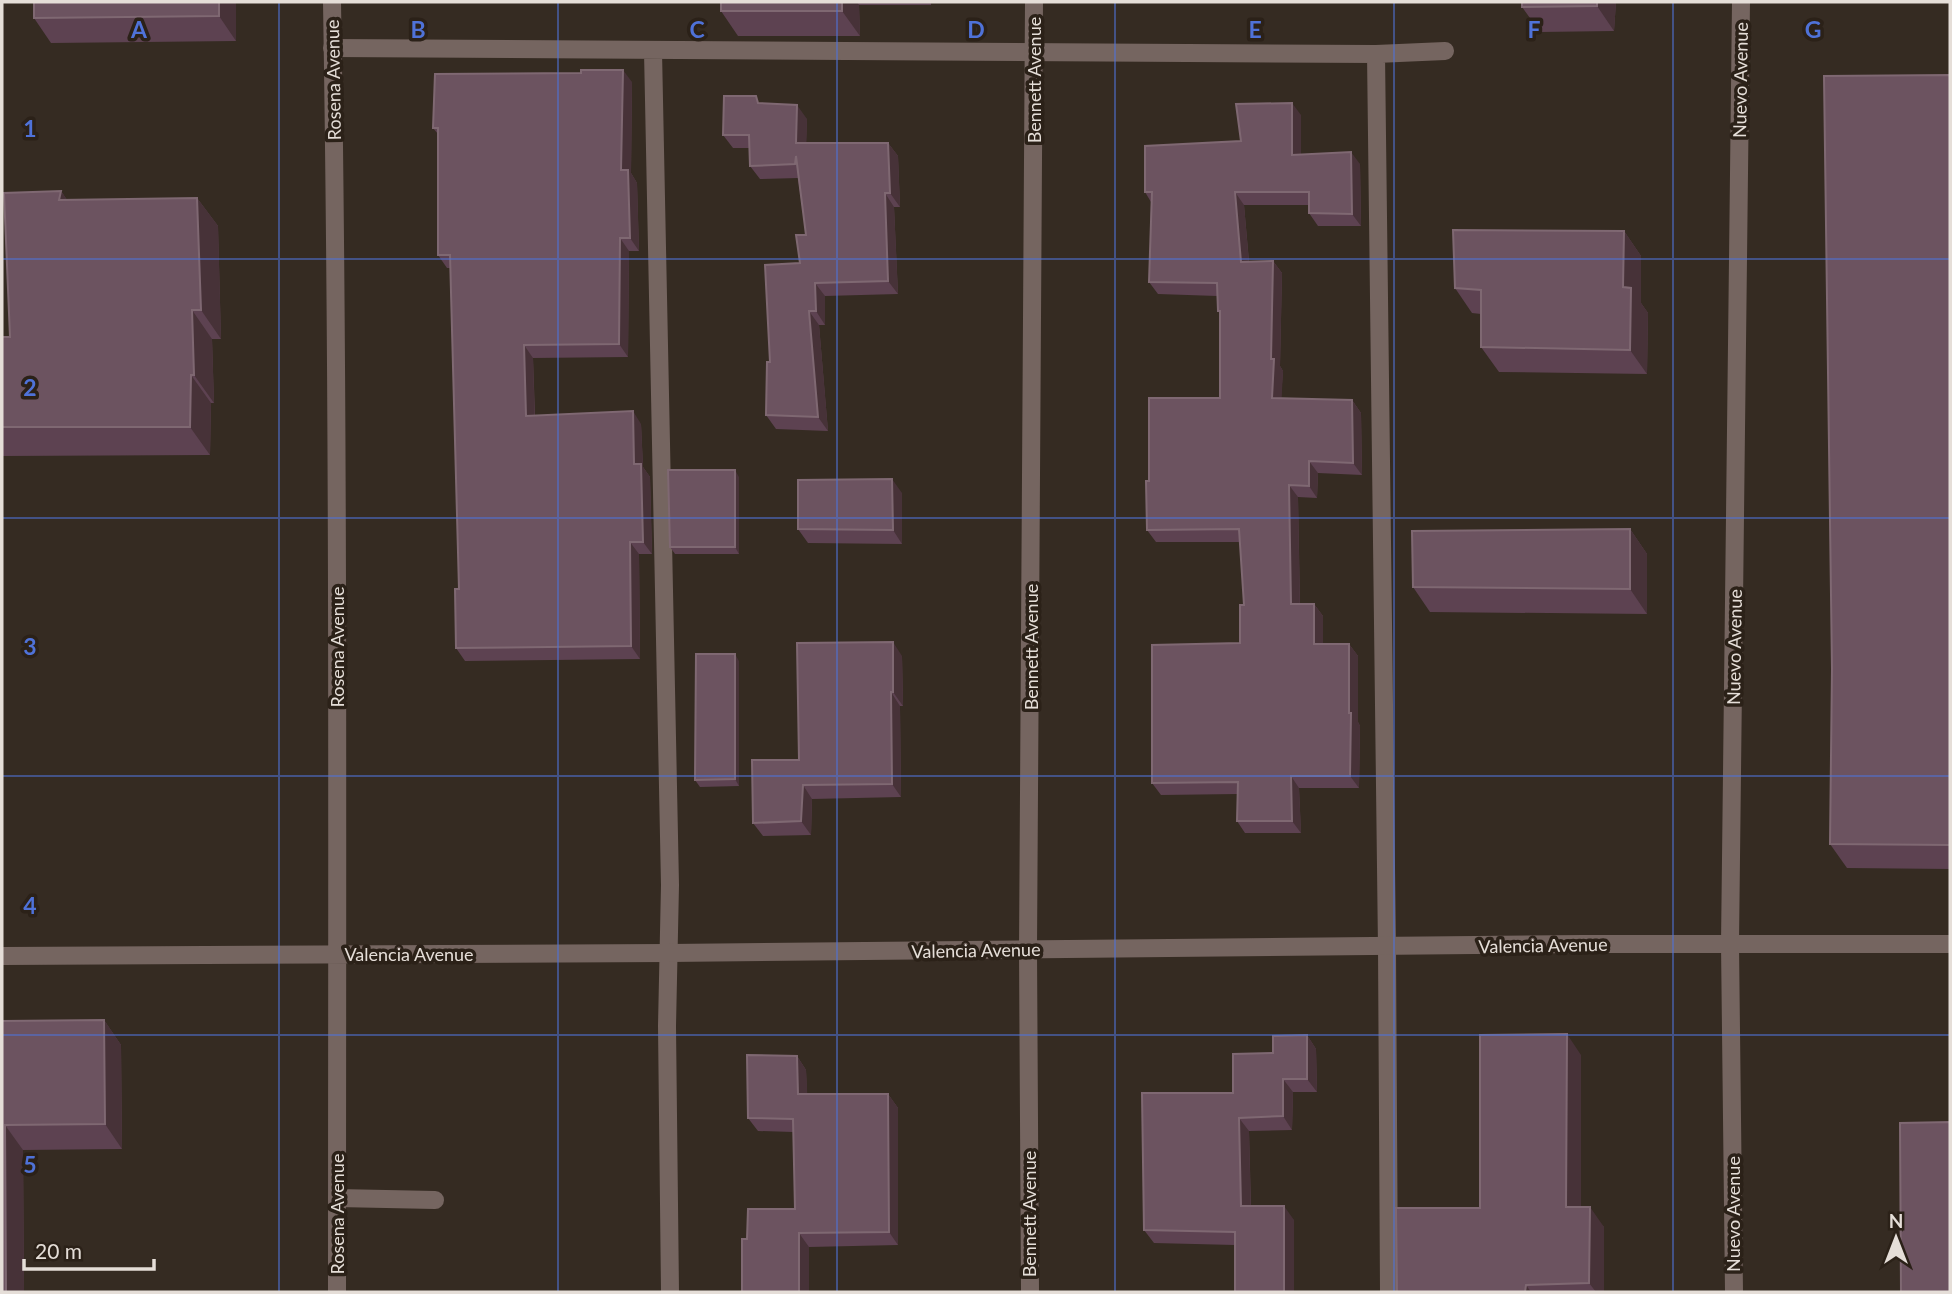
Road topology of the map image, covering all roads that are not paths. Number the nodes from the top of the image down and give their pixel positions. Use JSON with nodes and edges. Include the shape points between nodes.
{"nodes":[{"id":1,"x":332,"y":2,"type":"edge"},
{"id":2,"x":1034,"y":2,"type":"edge"},
{"id":3,"x":1741,"y":2,"type":"edge"},
{"id":4,"x":332,"y":48,"type":"junction"},
{"id":5,"x":653,"y":51,"type":"junction"},
{"id":6,"x":1446,"y":51,"type":"dead end"},
{"id":7,"x":1035,"y":53,"type":"junction"},
{"id":8,"x":1376,"y":54,"type":"junction"},
{"id":9,"x":1730,"y":944,"type":"junction"},
{"id":10,"x":1950,"y":944,"type":"edge"},
{"id":11,"x":1387,"y":948,"type":"junction"},
{"id":12,"x":1028,"y":950,"type":"junction"},
{"id":13,"x":669,"y":953,"type":"junction"},
{"id":14,"x":338,"y":954,"type":"junction"},
{"id":15,"x":2,"y":956,"type":"edge"},
{"id":16,"x":337,"y":1198,"type":"junction"},
{"id":17,"x":435,"y":1200,"type":"dead end"},
{"id":18,"x":337,"y":1292,"type":"edge"},
{"id":19,"x":670,"y":1292,"type":"edge"},
{"id":20,"x":1030,"y":1292,"type":"edge"},
{"id":21,"x":1389,"y":1292,"type":"edge"},
{"id":22,"x":1734,"y":1292,"type":"edge"}],
"edges":[{"from":1,"to":4,"type":"street","name":"Rosena Avenue"},
{"from":2,"to":7,"type":"street","name":"Bennett Avenue"},
{"from":3,"to":9,"type":"street","name":"Nuevo Avenue"},
{"from":4,"to":5,"type":"street"},
{"from":4,"to":14,"type":"street","name":"Rosena Avenue"},
{"from":5,"to":7,"type":"street"},
{"from":5,"to":13,"type":"street"},
{"from":6,"to":8,"type":"street"},
{"from":7,"to":8,"type":"street"},
{"from":7,"to":12,"type":"street","name":"Bennett Avenue"},
{"from":8,"to":11,"type":"street"},
{"from":9,"to":10,"type":"street","name":"Valencia Avenue"},
{"from":9,"to":11,"type":"street","name":"Valencia Avenue"},
{"from":9,"to":22,"type":"street","name":"Nuevo Avenue"},
{"from":11,"to":12,"type":"street","name":"Valencia Avenue"},
{"from":11,"to":21,"type":"street"},
{"from":12,"to":13,"type":"street","name":"Valencia Avenue"},
{"from":12,"to":20,"type":"street","name":"Bennett Avenue"},
{"from":13,"to":14,"type":"street","name":"Valencia Avenue"},
{"from":13,"to":19,"type":"street"},
{"from":14,"to":15,"type":"street","name":"Valencia Avenue"},
{"from":14,"to":16,"type":"street","name":"Rosena Avenue"},
{"from":16,"to":17,"type":"street"},
{"from":16,"to":18,"type":"street","name":"Rosena Avenue"}]}
